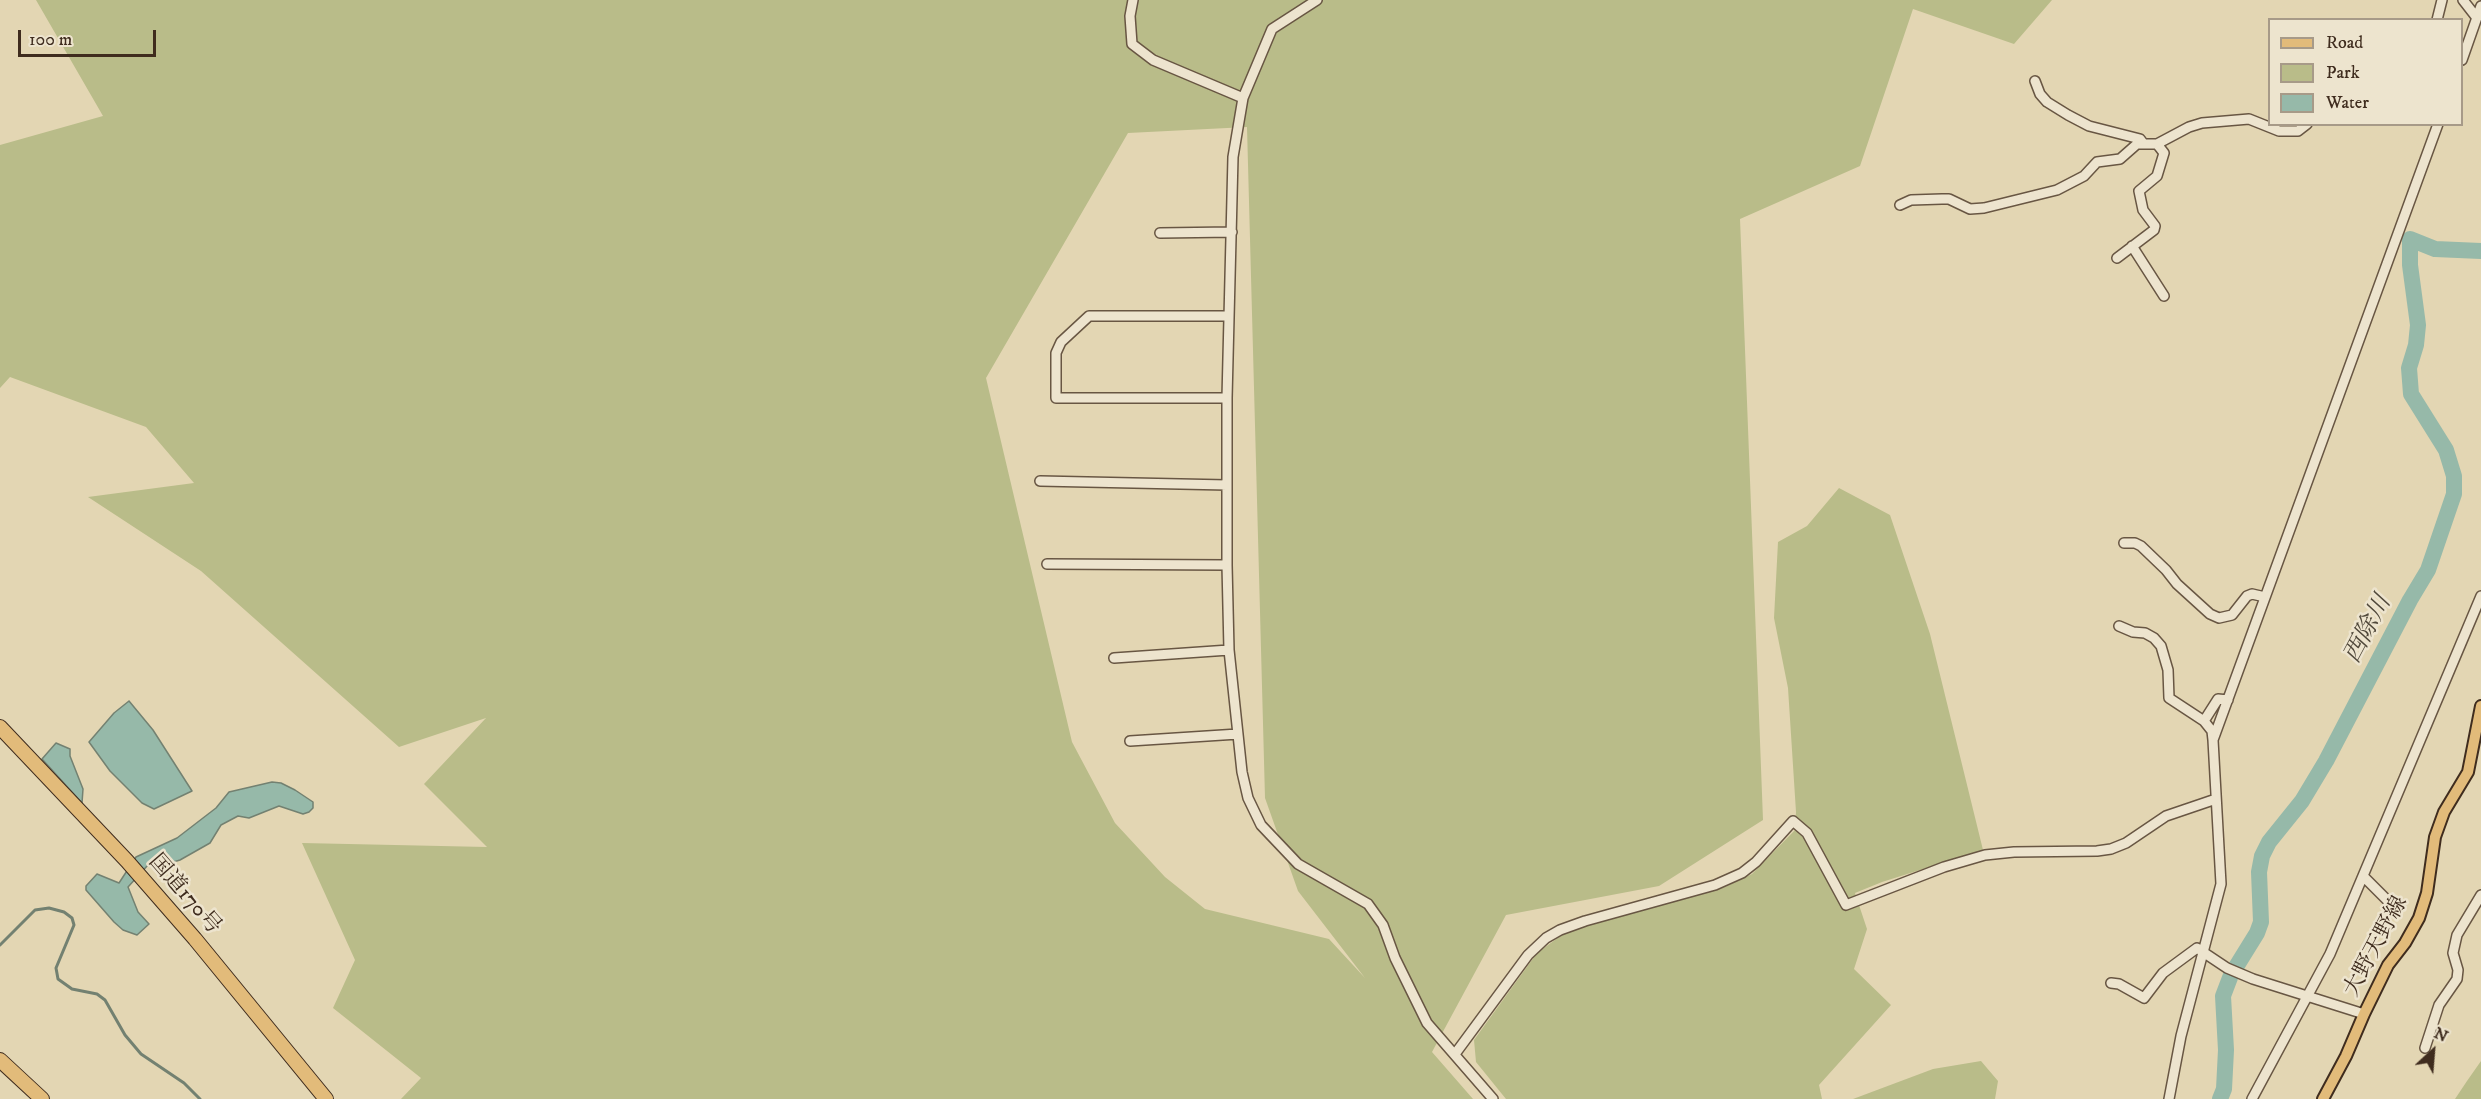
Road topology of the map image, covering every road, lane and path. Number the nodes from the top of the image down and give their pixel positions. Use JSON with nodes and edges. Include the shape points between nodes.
{"nodes":[{"id":1,"x":1133,"y":0,"type":"edge"},
{"id":2,"x":1317,"y":0,"type":"edge"},
{"id":3,"x":2442,"y":0,"type":"edge"},
{"id":4,"x":2463,"y":0,"type":"edge"},
{"id":5,"x":2479,"y":15,"type":"edge"},
{"id":6,"x":2438,"y":18,"type":"edge"},
{"id":7,"x":2463,"y":57,"type":"edge"},
{"id":8,"x":2036,"y":81,"type":"dead end"},
{"id":9,"x":1243,"y":98,"type":"junction"},
{"id":10,"x":2304,"y":126,"type":"edge"},
{"id":11,"x":2437,"y":126,"type":"edge"},
{"id":12,"x":2143,"y":143,"type":"junction"},
{"id":13,"x":2157,"y":144,"type":"junction"},
{"id":14,"x":1900,"y":205,"type":"dead end"},
{"id":15,"x":1232,"y":232,"type":"junction"},
{"id":16,"x":1160,"y":233,"type":"dead end"},
{"id":17,"x":2132,"y":246,"type":"junction"},
{"id":18,"x":2117,"y":258,"type":"dead end"},
{"id":19,"x":2164,"y":296,"type":"dead end"},
{"id":20,"x":1229,"y":316,"type":"junction"},
{"id":21,"x":1227,"y":398,"type":"junction"},
{"id":22,"x":1040,"y":481,"type":"dead end"},
{"id":23,"x":1227,"y":485,"type":"junction"},
{"id":24,"x":2124,"y":543,"type":"dead end"},
{"id":25,"x":1047,"y":564,"type":"dead end"},
{"id":26,"x":1227,"y":565,"type":"junction"},
{"id":27,"x":2481,"y":596,"type":"edge"},
{"id":28,"x":2265,"y":597,"type":"junction"},
{"id":29,"x":2119,"y":626,"type":"dead end"},
{"id":30,"x":1229,"y":650,"type":"junction"},
{"id":31,"x":1114,"y":658,"type":"dead end"},
{"id":32,"x":2228,"y":700,"type":"junction"},
{"id":33,"x":2481,"y":706,"type":"edge"},
{"id":34,"x":2204,"y":721,"type":"junction"},
{"id":35,"x":0,"y":728,"type":"edge"},
{"id":36,"x":1238,"y":734,"type":"junction"},
{"id":37,"x":2214,"y":740,"type":"junction"},
{"id":38,"x":1130,"y":741,"type":"dead end"},
{"id":39,"x":2216,"y":799,"type":"junction"},
{"id":40,"x":2364,"y":877,"type":"junction"},
{"id":41,"x":2481,"y":895,"type":"edge"},
{"id":42,"x":2387,"y":900,"type":"dead end"},
{"id":43,"x":2204,"y":954,"type":"junction"},
{"id":44,"x":2111,"y":983,"type":"dead end"},
{"id":45,"x":2309,"y":996,"type":"junction"},
{"id":46,"x":2364,"y":1014,"type":"junction"},
{"id":47,"x":2425,"y":1048,"type":"dead end"},
{"id":48,"x":1455,"y":1054,"type":"junction"},
{"id":49,"x":0,"y":1060,"type":"edge"},
{"id":50,"x":42,"y":1099,"type":"edge"},
{"id":51,"x":326,"y":1099,"type":"edge"},
{"id":52,"x":1493,"y":1099,"type":"edge"},
{"id":53,"x":2169,"y":1099,"type":"edge"},
{"id":54,"x":2252,"y":1099,"type":"edge"},
{"id":55,"x":2323,"y":1099,"type":"edge"}],
"edges":[{"from":1,"to":9,"type":"street","via":[[1132,44],[1153,60]]},
{"from":2,"to":9,"type":"street","via":[[1272,29]]},
{"from":3,"to":6,"type":"street"},
{"from":4,"to":5,"type":"street"},
{"from":5,"to":7,"type":"street"},
{"from":8,"to":12,"type":"street","via":[[2047,102],[2068,115]]},
{"from":9,"to":15,"type":"street","via":[[1233,157]]},
{"from":10,"to":13,"type":"street","via":[[2289,131],[2249,119],[2202,123]]},
{"from":11,"to":28,"type":"street"},
{"from":12,"to":13,"type":"street"},
{"from":12,"to":14,"type":"street","via":[[2120,159],[2097,162],[2084,176],[2057,190],[1984,208],[1970,209],[1942,199],[1911,200]]},
{"from":13,"to":17,"type":"street","via":[[2164,153],[2157,176],[2139,191],[2143,210],[2155,226]]},
{"from":15,"to":16,"type":"street"},
{"from":15,"to":20,"type":"street"},
{"from":17,"to":18,"type":"street"},
{"from":17,"to":19,"type":"street"},
{"from":20,"to":21,"type":"street"},
{"from":20,"to":21,"type":"street","via":[[1089,316],[1061,342],[1056,353],[1056,398]]},
{"from":21,"to":23,"type":"street"},
{"from":22,"to":23,"type":"street"},
{"from":23,"to":26,"type":"street"},
{"from":24,"to":28,"type":"street","via":[[2141,546],[2176,584],[2219,618],[2232,615],[2247,596]]},
{"from":25,"to":26,"type":"street"},
{"from":26,"to":30,"type":"street"},
{"from":27,"to":40,"type":"street"},
{"from":28,"to":32,"type":"street"},
{"from":29,"to":34,"type":"street","via":[[2154,638],[2165,655],[2169,698]]},
{"from":30,"to":31,"type":"street"},
{"from":30,"to":36,"type":"street"},
{"from":32,"to":34,"type":"street","via":[[2218,699]]},
{"from":32,"to":37,"type":"street"},
{"from":33,"to":46,"type":"main road","name":"大野天野線","via":[[2468,772],[2444,812],[2435,837],[2427,893],[2419,918],[2388,965]]},
{"from":34,"to":37,"type":"street"},
{"from":35,"to":51,"type":"highway","name":"国道170号","via":[[144,880]]},
{"from":36,"to":38,"type":"street"},
{"from":36,"to":48,"type":"street","via":[[1248,798],[1261,825],[1298,864],[1368,904],[1383,925],[1427,1023]]},
{"from":37,"to":39,"type":"street"},
{"from":39,"to":43,"type":"street","via":[[2221,884]]},
{"from":39,"to":48,"type":"street","via":[[2166,816],[2111,849],[1985,855],[1846,905],[1807,833],[1793,821],[1742,873],[1715,885],[1586,921],[1546,938],[1528,955]]},
{"from":40,"to":42,"type":"street"},
{"from":40,"to":45,"type":"street"},
{"from":41,"to":47,"type":"street","via":[[2457,935],[2453,953],[2457,979],[2439,1005]]},
{"from":43,"to":44,"type":"street","via":[[2198,948],[2176,962],[2144,998]]},
{"from":43,"to":45,"type":"street","via":[[2232,970]]},
{"from":43,"to":53,"type":"street","via":[[2181,1036]]},
{"from":45,"to":46,"type":"street"},
{"from":45,"to":54,"type":"street"},
{"from":46,"to":55,"type":"main road","name":"大野天野線"},
{"from":48,"to":52,"type":"street"},
{"from":49,"to":50,"type":"highway"}]}
